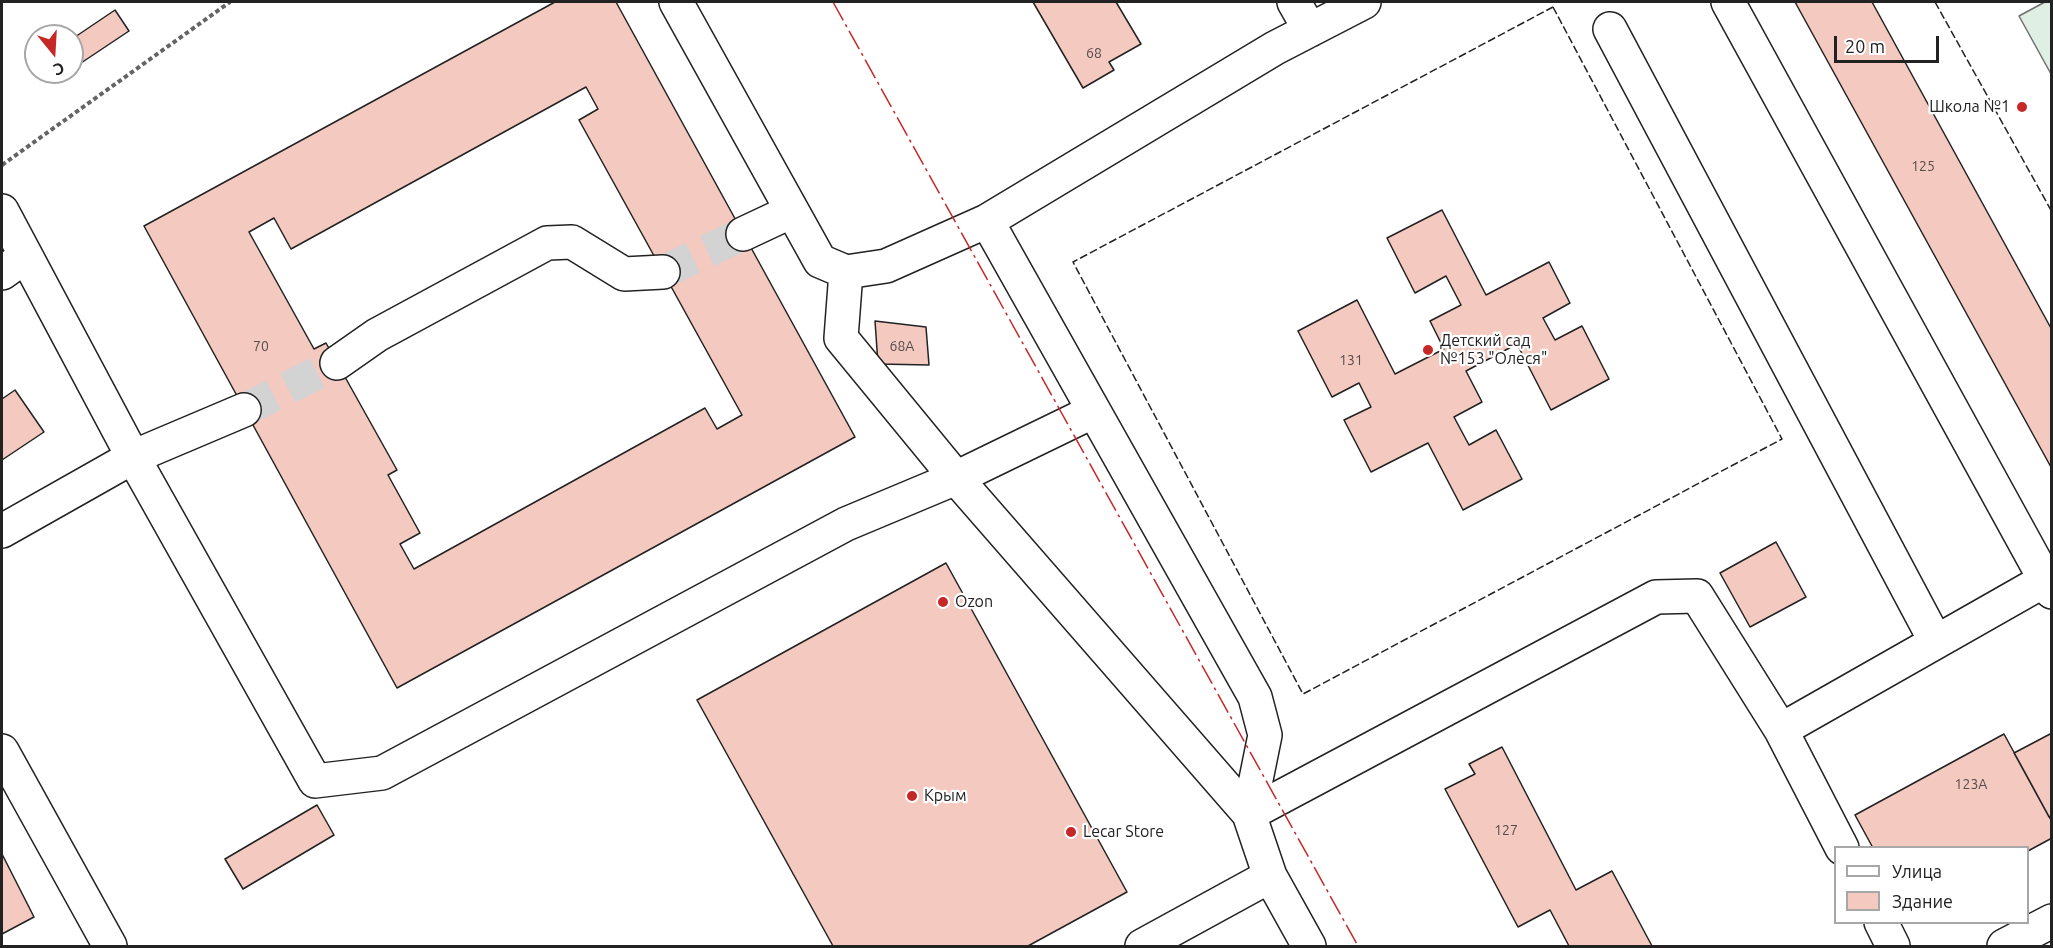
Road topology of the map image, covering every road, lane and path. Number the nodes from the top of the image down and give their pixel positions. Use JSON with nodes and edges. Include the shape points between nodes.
{"nodes":[{"id":1,"x":230,"y":2,"type":"edge"},
{"id":2,"x":676,"y":2,"type":"edge"},
{"id":3,"x":1294,"y":2,"type":"edge"},
{"id":4,"x":1364,"y":2,"type":"edge"},
{"id":5,"x":1728,"y":2,"type":"edge"},
{"id":6,"x":1610,"y":29,"type":"dead end"},
{"id":7,"x":1310,"y":30,"type":"junction"},
{"id":8,"x":2,"y":165,"type":"edge"},
{"id":9,"x":2,"y":211,"type":"edge"},
{"id":10,"x":792,"y":211,"type":"junction"},
{"id":11,"x":987,"y":221,"type":"junction"},
{"id":12,"x":743,"y":234,"type":"tunnel mouth"},
{"id":13,"x":14,"y":264,"type":"edge"},
{"id":14,"x":663,"y":272,"type":"tunnel mouth"},
{"id":15,"x":846,"y":272,"type":"junction"},
{"id":16,"x":337,"y":363,"type":"tunnel mouth"},
{"id":17,"x":244,"y":410,"type":"tunnel mouth"},
{"id":18,"x":1094,"y":411,"type":"junction"},
{"id":19,"x":133,"y":457,"type":"junction"},
{"id":20,"x":956,"y":478,"type":"junction"},
{"id":21,"x":2,"y":531,"type":"edge"},
{"id":22,"x":2048,"y":586,"type":"edge"},
{"id":23,"x":1936,"y":642,"type":"junction"},
{"id":24,"x":1781,"y":730,"type":"junction"},
{"id":25,"x":2,"y":752,"type":"edge"},
{"id":26,"x":1250,"y":814,"type":"junction"},
{"id":27,"x":1841,"y":846,"type":"edge"},
{"id":28,"x":1270,"y":876,"type":"junction"},
{"id":29,"x":2052,"y":921,"type":"edge"},
{"id":30,"x":1882,"y":924,"type":"edge"},
{"id":31,"x":110,"y":946,"type":"edge"},
{"id":32,"x":1142,"y":946,"type":"edge"},
{"id":33,"x":1309,"y":946,"type":"edge"},
{"id":34,"x":1893,"y":946,"type":"edge"},
{"id":35,"x":2004,"y":946,"type":"edge"}],
"edges":[{"from":1,"to":8,"type":"path"},
{"from":2,"to":10,"type":"lane"},
{"from":3,"to":7,"type":"lane"},
{"from":4,"to":7,"type":"lane"},
{"from":5,"to":22,"type":"lane"},
{"from":6,"to":23,"type":"lane"},
{"from":7,"to":11,"type":"lane"},
{"from":9,"to":13,"type":"lane"},
{"from":10,"to":12,"type":"lane"},
{"from":10,"to":15,"type":"lane","via":[[820,261]]},
{"from":11,"to":15,"type":"lane","via":[[886,266]]},
{"from":11,"to":18,"type":"lane"},
{"from":13,"to":19,"type":"lane"},
{"from":14,"to":16,"type":"lane","via":[[624,274],[572,242],[547,243],[377,335]]},
{"from":15,"to":20,"type":"lane","via":[[841,338]]},
{"from":17,"to":19,"type":"lane"},
{"from":18,"to":20,"type":"lane"},
{"from":18,"to":26,"type":"lane","via":[[1255,697],[1265,735]]},
{"from":19,"to":20,"type":"lane","via":[[315,781],[382,772],[846,524]]},
{"from":19,"to":21,"type":"lane"},
{"from":20,"to":26,"type":"lane"},
{"from":22,"to":23,"type":"lane"},
{"from":23,"to":24,"type":"lane"},
{"from":24,"to":26,"type":"lane","via":[[1696,596],[1656,597]]},
{"from":24,"to":27,"type":"lane"},
{"from":25,"to":31,"type":"lane"},
{"from":26,"to":28,"type":"lane"},
{"from":28,"to":32,"type":"lane"},
{"from":28,"to":33,"type":"lane"},
{"from":29,"to":35,"type":"lane"},
{"from":30,"to":34,"type":"lane"}]}
